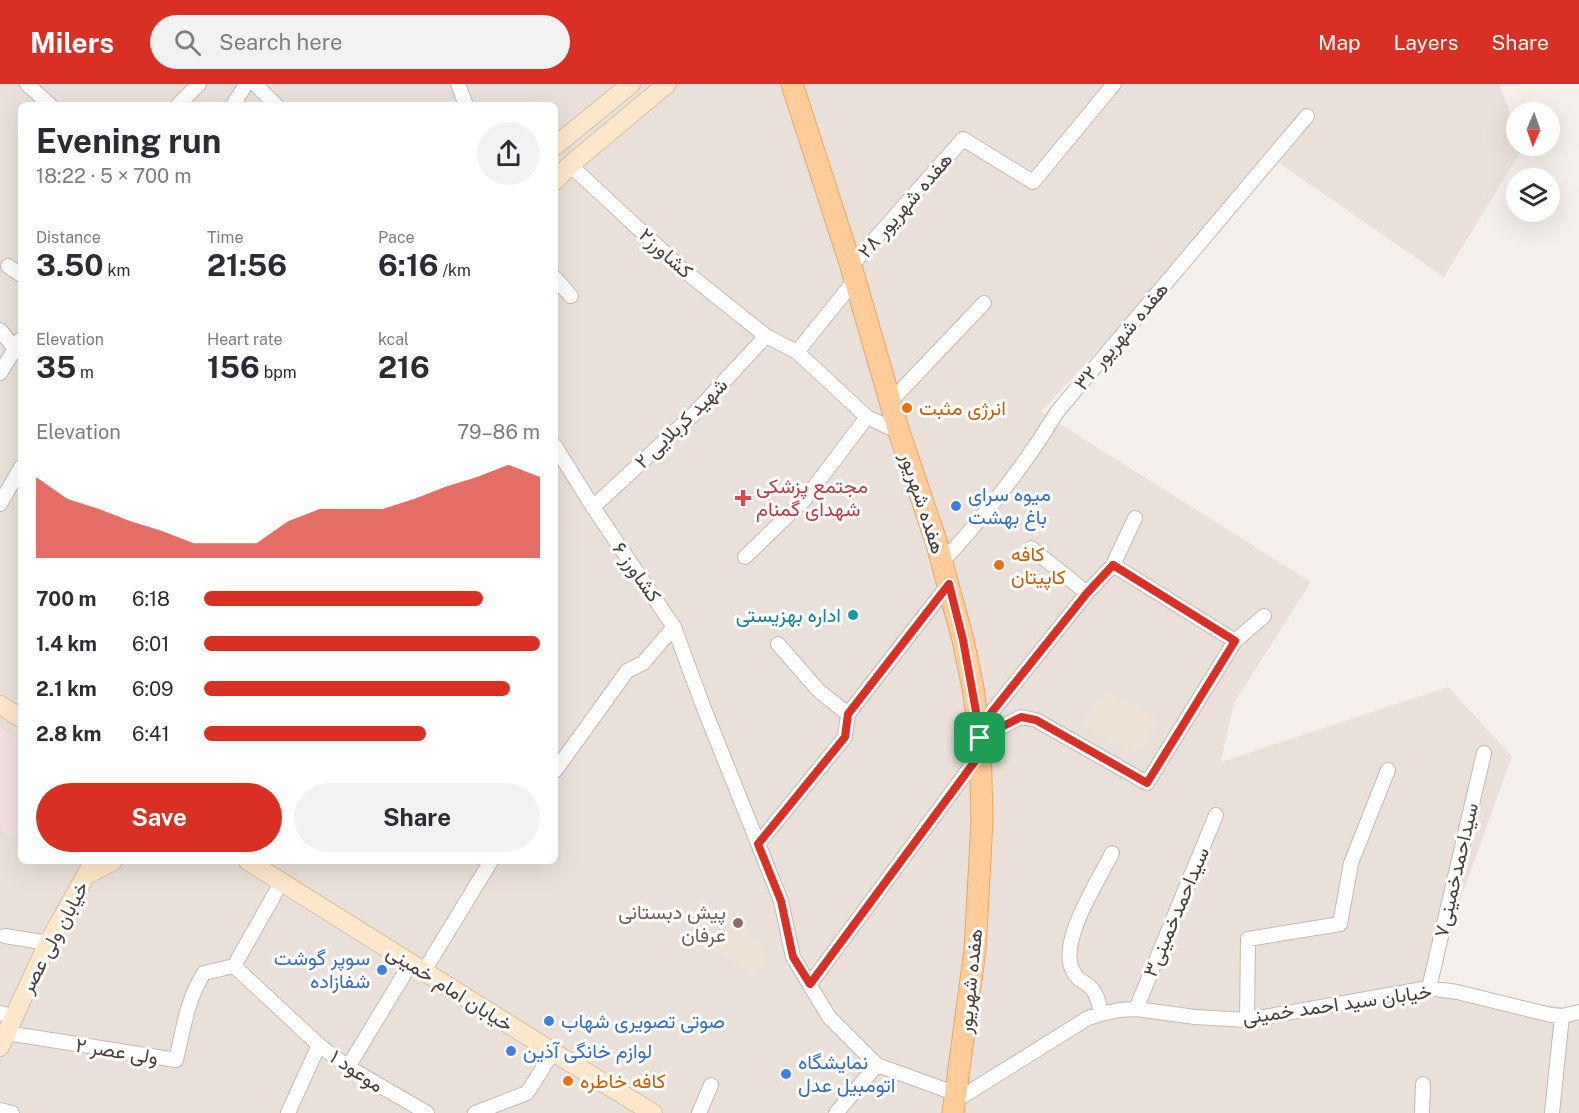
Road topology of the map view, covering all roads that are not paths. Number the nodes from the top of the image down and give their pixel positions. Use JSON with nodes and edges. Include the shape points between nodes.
{"nodes":[{"id":1,"x":27,"y":84,"type":"edge"},
{"id":2,"x":200,"y":84,"type":"edge"},
{"id":3,"x":246,"y":84,"type":"edge"},
{"id":4,"x":255,"y":84,"type":"edge"},
{"id":5,"x":458,"y":84,"type":"edge"},
{"id":6,"x":631,"y":84,"type":"edge"},
{"id":7,"x":667,"y":84,"type":"edge"},
{"id":8,"x":1114,"y":84,"type":"edge"},
{"id":9,"x":793,"y":85,"type":"edge"},
{"id":10,"x":47,"y":102,"type":"edge"},
{"id":11,"x":181,"y":102,"type":"edge"},
{"id":12,"x":235,"y":102,"type":"edge"},
{"id":13,"x":273,"y":102,"type":"edge"},
{"id":14,"x":465,"y":102,"type":"edge"},
{"id":15,"x":1307,"y":116,"type":"dead end"},
{"id":16,"x":558,"y":144,"type":"edge"},
{"id":17,"x":570,"y":165,"type":"junction"},
{"id":18,"x":558,"y":178,"type":"edge"},
{"id":19,"x":8,"y":266,"type":"dead end"},
{"id":20,"x":18,"y":273,"type":"edge"},
{"id":21,"x":853,"y":273,"type":"junction"},
{"id":22,"x":558,"y":282,"type":"edge"},
{"id":23,"x":571,"y":297,"type":"dead end"},
{"id":24,"x":984,"y":303,"type":"dead end"},
{"id":25,"x":0,"y":330,"type":"edge"},
{"id":26,"x":766,"y":336,"type":"junction"},
{"id":27,"x":18,"y":346,"type":"edge"},
{"id":28,"x":18,"y":348,"type":"edge"},
{"id":29,"x":797,"y":352,"type":"junction"},
{"id":30,"x":0,"y":373,"type":"edge"},
{"id":31,"x":890,"y":402,"type":"junction"},
{"id":32,"x":867,"y":417,"type":"junction"},
{"id":33,"x":899,"y":432,"type":"junction"},
{"id":34,"x":558,"y":451,"type":"edge"},
{"id":35,"x":18,"y":472,"type":"edge"},
{"id":36,"x":0,"y":504,"type":"edge"},
{"id":37,"x":592,"y":507,"type":"junction"},
{"id":38,"x":1135,"y":518,"type":"dead end"},
{"id":39,"x":1031,"y":548,"type":"dead end"},
{"id":40,"x":745,"y":557,"type":"dead end"},
{"id":41,"x":942,"y":562,"type":"junction"},
{"id":42,"x":1113,"y":565,"type":"junction"},
{"id":43,"x":949,"y":584,"type":"junction"},
{"id":44,"x":1087,"y":593,"type":"junction"},
{"id":45,"x":1264,"y":616,"type":"dead end"},
{"id":46,"x":674,"y":627,"type":"junction"},
{"id":47,"x":1235,"y":641,"type":"junction"},
{"id":48,"x":778,"y":644,"type":"dead end"},
{"id":49,"x":0,"y":705,"type":"edge"},
{"id":50,"x":848,"y":714,"type":"junction"},
{"id":51,"x":18,"y":716,"type":"edge"},
{"id":52,"x":980,"y":740,"type":"junction"},
{"id":53,"x":1484,"y":753,"type":"dead end"},
{"id":54,"x":558,"y":767,"type":"edge"},
{"id":55,"x":1388,"y":770,"type":"dead end"},
{"id":56,"x":1216,"y":815,"type":"dead end"},
{"id":57,"x":758,"y":844,"type":"junction"},
{"id":58,"x":1112,"y":853,"type":"dead end"},
{"id":59,"x":252,"y":864,"type":"edge"},
{"id":60,"x":489,"y":864,"type":"edge"},
{"id":61,"x":91,"y":865,"type":"edge"},
{"id":62,"x":281,"y":883,"type":"junction"},
{"id":63,"x":5,"y":936,"type":"dead end"},
{"id":64,"x":48,"y":943,"type":"junction"},
{"id":65,"x":234,"y":966,"type":"junction"},
{"id":66,"x":417,"y":967,"type":"junction"},
{"id":67,"x":810,"y":984,"type":"junction"},
{"id":68,"x":1429,"y":988,"type":"junction"},
{"id":69,"x":1136,"y":1009,"type":"junction"},
{"id":70,"x":1579,"y":1012,"type":"edge"},
{"id":71,"x":1101,"y":1014,"type":"junction"},
{"id":72,"x":1562,"y":1016,"type":"junction"},
{"id":73,"x":1247,"y":1020,"type":"junction"},
{"id":74,"x":5,"y":1027,"type":"edge"},
{"id":75,"x":319,"y":1045,"type":"junction"},
{"id":76,"x":553,"y":1052,"type":"junction"},
{"id":77,"x":877,"y":1065,"type":"junction"},
{"id":78,"x":348,"y":1067,"type":"junction"},
{"id":79,"x":1423,"y":1084,"type":"dead end"},
{"id":80,"x":711,"y":1085,"type":"dead end"},
{"id":81,"x":955,"y":1103,"type":"edge"},
{"id":82,"x":0,"y":1110,"type":"edge"},
{"id":83,"x":12,"y":1113,"type":"edge"},
{"id":84,"x":288,"y":1113,"type":"edge"},
{"id":85,"x":427,"y":1113,"type":"edge"},
{"id":86,"x":475,"y":1113,"type":"edge"},
{"id":87,"x":654,"y":1113,"type":"edge"},
{"id":88,"x":699,"y":1113,"type":"edge"},
{"id":89,"x":836,"y":1113,"type":"edge"},
{"id":90,"x":1422,"y":1113,"type":"edge"},
{"id":91,"x":1552,"y":1113,"type":"edge"}],
"edges":[{"from":1,"to":10,"type":"street"},
{"from":2,"to":11,"type":"street"},
{"from":3,"to":12,"type":"street"},
{"from":4,"to":13,"type":"street"},
{"from":5,"to":14,"type":"street"},
{"from":6,"to":16,"type":"main road"},
{"from":7,"to":17,"type":"main road"},
{"from":8,"to":21,"type":"street","name":"هفده شهریور ۲۸","via":[[1033,182],[963,139]]},
{"from":9,"to":21,"type":"main road","name":"هفده شهریور"},
{"from":15,"to":41,"type":"street","name":"هفده شهریور ۳۲","via":[[1058,412],[966,537]]},
{"from":17,"to":18,"type":"main road"},
{"from":17,"to":26,"type":"street","name":"کشاورز۲","via":[[681,268]]},
{"from":19,"to":20,"type":"street"},
{"from":21,"to":29,"type":"street"},
{"from":21,"to":31,"type":"main road","name":"هفده شهریور"},
{"from":22,"to":23,"type":"street"},
{"from":24,"to":31,"type":"street"},
{"from":25,"to":27,"type":"street"},
{"from":26,"to":29,"type":"street","name":"کشاورز۲"},
{"from":26,"to":37,"type":"street","name":"شهید کربلایی ۲","via":[[694,414]]},
{"from":28,"to":30,"type":"street"},
{"from":29,"to":32,"type":"street","name":"کشاورز۲"},
{"from":31,"to":33,"type":"main road","name":"هفده شهریور"},
{"from":32,"to":33,"type":"street","name":"کشاورز۲"},
{"from":32,"to":40,"type":"street","via":[[805,500]]},
{"from":33,"to":41,"type":"main road","name":"هفده شهریور"},
{"from":34,"to":37,"type":"street","name":"کشاورز ۶"},
{"from":35,"to":36,"type":"street"},
{"from":37,"to":46,"type":"street","name":"کشاورز ۶"},
{"from":38,"to":42,"type":"street"},
{"from":39,"to":44,"type":"street"},
{"from":41,"to":43,"type":"main road","name":"هفده شهریور"},
{"from":42,"to":44,"type":"street"},
{"from":42,"to":47,"type":"street"},
{"from":43,"to":50,"type":"street"},
{"from":43,"to":52,"type":"main road","name":"هفده شهریور"},
{"from":44,"to":52,"type":"street"},
{"from":45,"to":47,"type":"street"},
{"from":46,"to":54,"type":"street","via":[[642,663],[627,671]]},
{"from":46,"to":57,"type":"street","name":"کشاورز ۶"},
{"from":47,"to":52,"type":"street","via":[[1147,783],[1036,720],[1021,717]]},
{"from":48,"to":50,"type":"street","via":[[819,691]]},
{"from":49,"to":51,"type":"main road"},
{"from":50,"to":57,"type":"street","via":[[845,737]]},
{"from":52,"to":67,"type":"street"},
{"from":52,"to":81,"type":"main road","name":"هفده شهریور","via":[[982,821],[975,950]]},
{"from":53,"to":68,"type":"street","name":"سیداحمدخمینی۷"},
{"from":55,"to":73,"type":"street","via":[[1351,862],[1340,924],[1248,939]]},
{"from":56,"to":69,"type":"street","name":"سیداحمدخمینی۳"},
{"from":57,"to":67,"type":"street","name":"کشاورز ۶","via":[[781,901],[793,957]]},
{"from":58,"to":71,"type":"street","via":[[1081,914],[1068,959],[1079,981],[1098,998]]},
{"from":59,"to":62,"type":"main road","name":"خیابان امام خمینی"},
{"from":60,"to":66,"type":"street"},
{"from":61,"to":64,"type":"main road","name":"خیابان ولی عصر"},
{"from":62,"to":65,"type":"street"},
{"from":62,"to":66,"type":"main road","name":"خیابان امام خمینی"},
{"from":63,"to":64,"type":"street"},
{"from":64,"to":74,"type":"main road","name":"خیابان ولی عصر"},
{"from":65,"to":74,"type":"street","name":"ولی عصر ۲","via":[[204,973],[196,984],[176,1060]]},
{"from":65,"to":75,"type":"street","name":"موعود ۱"},
{"from":66,"to":76,"type":"main road","name":"خیابان امام خمینی"},
{"from":66,"to":78,"type":"street"},
{"from":67,"to":77,"type":"street","name":"کشاورز ۶","via":[[829,1017]]},
{"from":68,"to":72,"type":"street","name":"خیابان سید احمد خمینی"},
{"from":68,"to":73,"type":"street","name":"خیابان سید احمد خمینی"},
{"from":69,"to":71,"type":"street","name":"خیابان سید احمد خمینی"},
{"from":69,"to":73,"type":"street","name":"خیابان سید احمد خمینی"},
{"from":70,"to":72,"type":"street"},
{"from":71,"to":81,"type":"street","name":"خیابان سید احمد خمینی","via":[[1088,1018]]},
{"from":72,"to":91,"type":"street"},
{"from":75,"to":78,"type":"street","name":"موعود ۱"},
{"from":75,"to":84,"type":"street"},
{"from":76,"to":86,"type":"street","via":[[527,1093]]},
{"from":76,"to":87,"type":"main road","name":"خیابان امام خمینی"},
{"from":77,"to":81,"type":"street"},
{"from":77,"to":89,"type":"street"},
{"from":78,"to":85,"type":"street","name":"موعود ۱"},
{"from":79,"to":90,"type":"street"},
{"from":80,"to":88,"type":"street"},
{"from":82,"to":83,"type":"street"}]}
